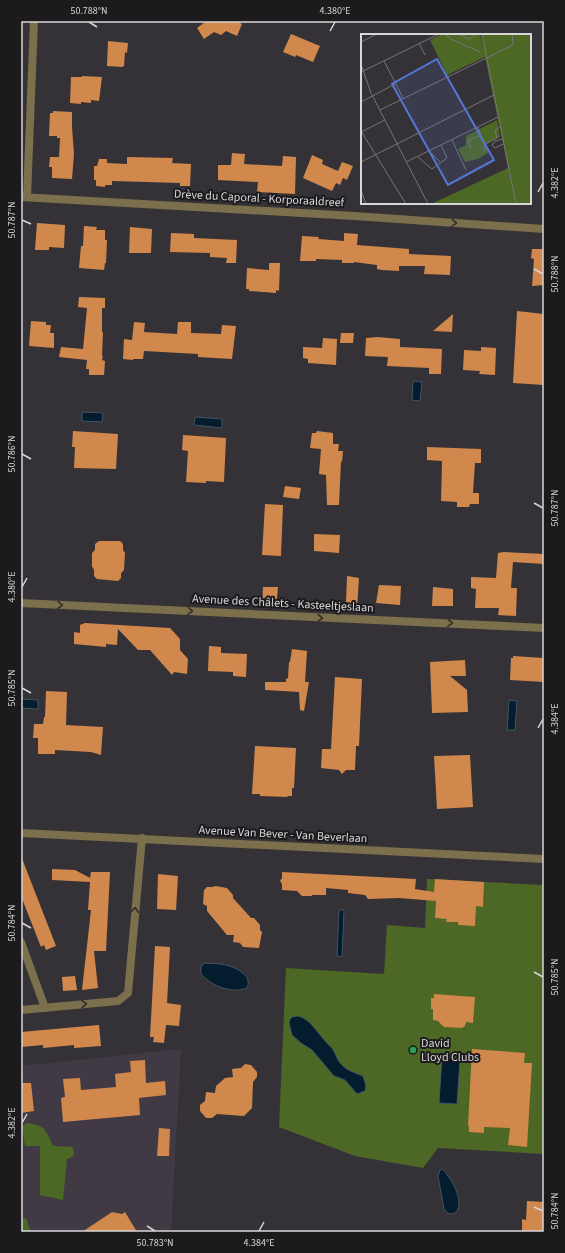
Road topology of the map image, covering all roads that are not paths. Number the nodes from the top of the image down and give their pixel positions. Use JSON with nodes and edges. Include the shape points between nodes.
{"nodes":[{"id":1,"x":34,"y":21,"type":"edge"},
{"id":2,"x":24,"y":197,"type":"edge"},
{"id":3,"x":544,"y":229,"type":"edge"},
{"id":4,"x":21,"y":603,"type":"edge"},
{"id":5,"x":544,"y":628,"type":"edge"},
{"id":6,"x":21,"y":833,"type":"edge"},
{"id":7,"x":142,"y":838,"type":"junction"},
{"id":8,"x":544,"y":859,"type":"edge"},
{"id":9,"x":21,"y":942,"type":"edge"},
{"id":10,"x":45,"y":1008,"type":"junction"},
{"id":11,"x":21,"y":1010,"type":"edge"}],
"edges":[{"from":1,"to":2,"type":"street"},
{"from":2,"to":3,"type":"street","name":"Drève du Caporal - Korporaaldreef","one_way":true},
{"from":4,"to":5,"type":"street","name":"Avenue des Châlets - Kasteeltjeslaan","one_way":true},
{"from":6,"to":7,"type":"street","name":"Avenue Van Bever - Van Beverlaan"},
{"from":7,"to":8,"type":"street","name":"Avenue Van Bever - Van Beverlaan"},
{"from":10,"to":7,"type":"street","one_way":true,"via":[[118,1001],[128,993]]},
{"from":9,"to":10,"type":"street"},
{"from":10,"to":11,"type":"street"}]}
